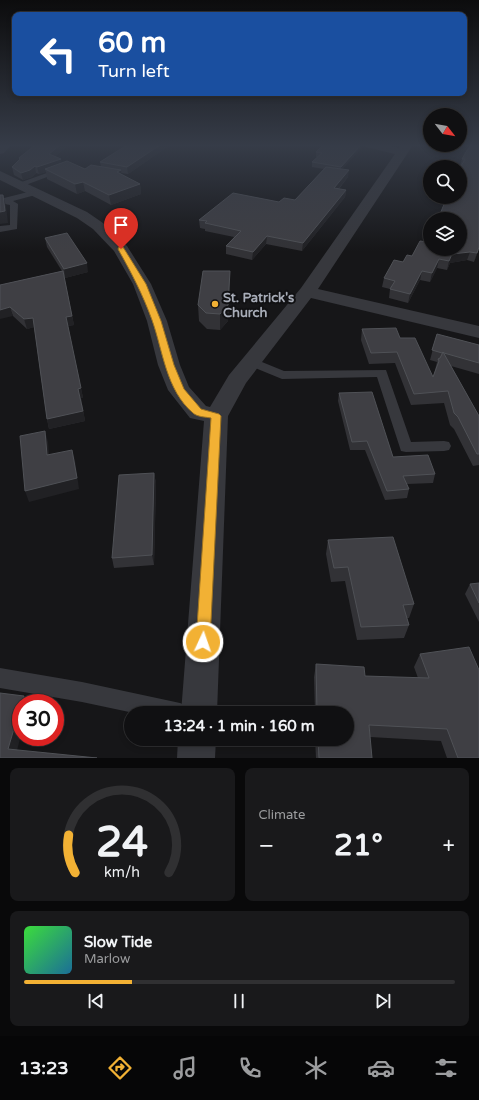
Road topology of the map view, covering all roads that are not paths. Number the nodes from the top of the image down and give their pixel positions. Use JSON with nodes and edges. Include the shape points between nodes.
{"nodes":[{"id":1,"x":12,"y":180,"type":"edge"},
{"id":2,"x":43,"y":180,"type":"edge"},
{"id":3,"x":383,"y":180,"type":"edge"},
{"id":4,"x":28,"y":188,"type":"junction"},
{"id":5,"x":3,"y":201,"type":"edge"},
{"id":6,"x":0,"y":229,"type":"edge"},
{"id":7,"x":307,"y":292,"type":"junction"},
{"id":8,"x":479,"y":332,"type":"edge"},
{"id":9,"x":252,"y":362,"type":"junction"},
{"id":10,"x":216,"y":416,"type":"junction"},
{"id":11,"x":444,"y":446,"type":"dead end"},
{"id":12,"x":0,"y":678,"type":"edge"},
{"id":13,"x":147,"y":706,"type":"edge"},
{"id":14,"x":199,"y":706,"type":"edge"},
{"id":15,"x":197,"y":746,"type":"edge"},
{"id":16,"x":196,"y":758,"type":"edge"}],
"edges":[{"from":1,"to":4,"type":"street"},
{"from":2,"to":4,"type":"lane"},
{"from":3,"to":7,"type":"street"},
{"from":4,"to":5,"type":"lane"},
{"from":4,"to":10,"type":"street","via":[[82,215],[98,226],[121,249],[142,284],[180,390],[198,412]]},
{"from":5,"to":6,"type":"lane","via":[[14,204],[14,226]]},
{"from":7,"to":8,"type":"street"},
{"from":7,"to":9,"type":"street"},
{"from":9,"to":10,"type":"street","via":[[237,380]]},
{"from":9,"to":11,"type":"lane","via":[[282,375],[382,373],[406,447]]},
{"from":10,"to":14,"type":"street"},
{"from":12,"to":13,"type":"lane"},
{"from":15,"to":16,"type":"street"}]}
